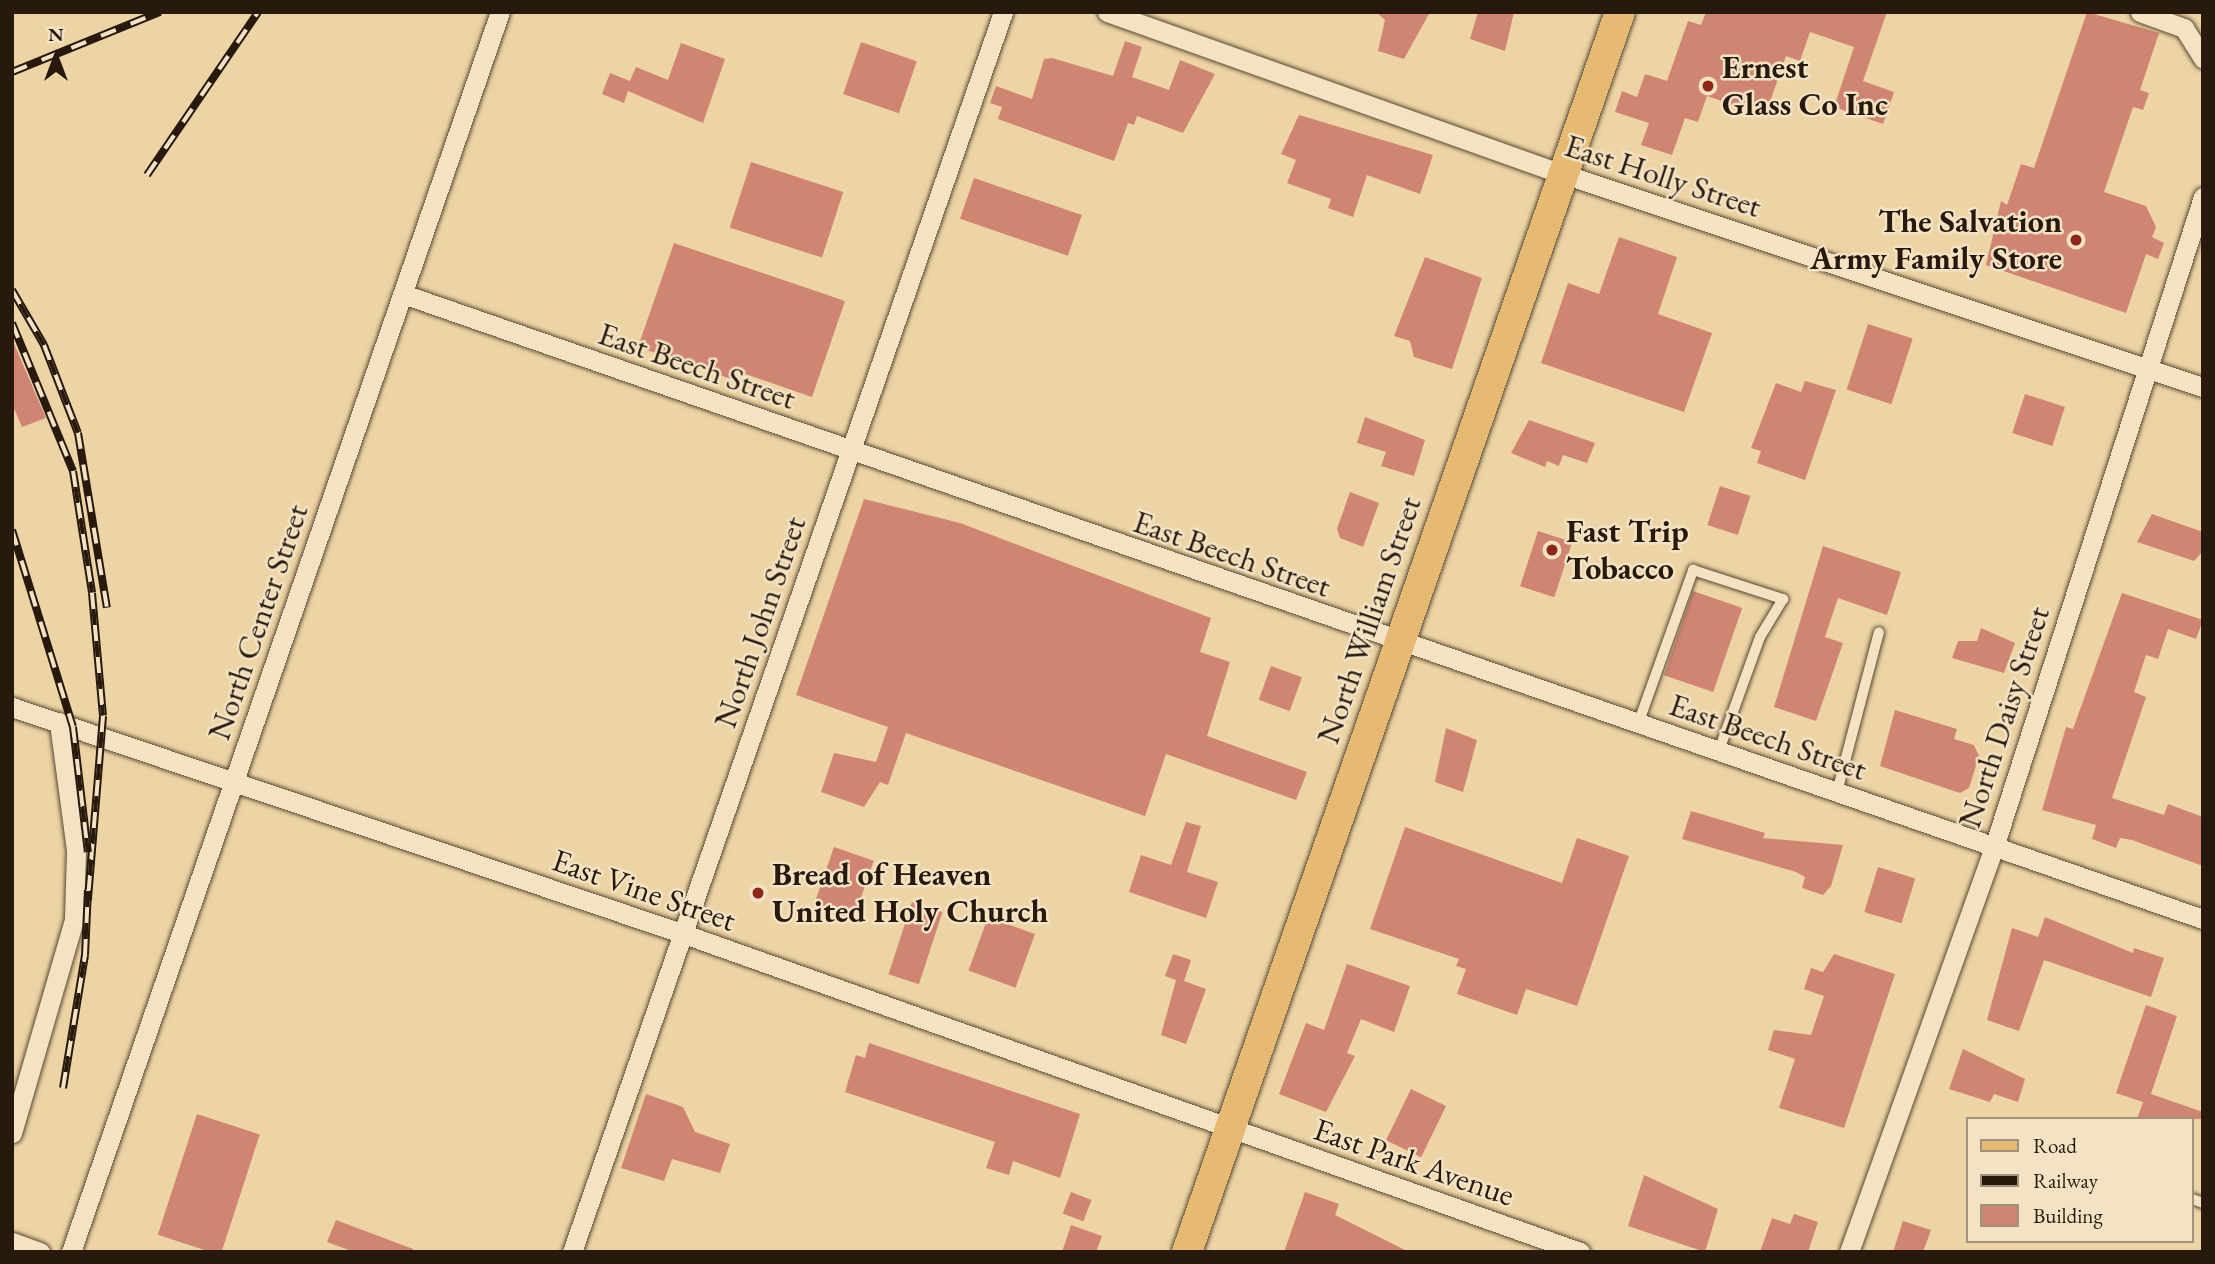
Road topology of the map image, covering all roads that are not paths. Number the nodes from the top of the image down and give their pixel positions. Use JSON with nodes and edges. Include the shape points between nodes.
{"nodes":[{"id":1,"x":500,"y":12,"type":"edge"},
{"id":2,"x":1003,"y":12,"type":"edge"},
{"id":3,"x":1107,"y":12,"type":"edge"},
{"id":4,"x":1620,"y":12,"type":"edge"},
{"id":5,"x":2140,"y":12,"type":"edge"},
{"id":6,"x":2203,"y":60,"type":"edge"},
{"id":7,"x":1563,"y":174,"type":"junction"},
{"id":8,"x":2203,"y":197,"type":"edge"},
{"id":9,"x":402,"y":294,"type":"junction"},
{"id":10,"x":2146,"y":368,"type":"junction"},
{"id":11,"x":2203,"y":387,"type":"edge"},
{"id":12,"x":850,"y":451,"type":"junction"},
{"id":13,"x":1879,"y":632,"type":"dead end"},
{"id":14,"x":1397,"y":644,"type":"junction"},
{"id":15,"x":12,"y":707,"type":"edge"},
{"id":16,"x":59,"y":722,"type":"junction"},
{"id":17,"x":1638,"y":724,"type":"junction"},
{"id":18,"x":1718,"y":750,"type":"junction"},
{"id":19,"x":235,"y":782,"type":"junction"},
{"id":20,"x":1837,"y":792,"type":"junction"},
{"id":21,"x":1994,"y":847,"type":"junction"},
{"id":22,"x":2203,"y":919,"type":"edge"},
{"id":23,"x":684,"y":934,"type":"junction"},
{"id":24,"x":1230,"y":1128,"type":"junction"},
{"id":25,"x":12,"y":1133,"type":"edge"},
{"id":26,"x":12,"y":1242,"type":"edge"},
{"id":27,"x":40,"y":1252,"type":"edge"},
{"id":28,"x":71,"y":1252,"type":"edge"},
{"id":29,"x":572,"y":1252,"type":"edge"},
{"id":30,"x":1187,"y":1252,"type":"edge"},
{"id":31,"x":1580,"y":1252,"type":"edge"},
{"id":32,"x":1849,"y":1252,"type":"edge"}],
"edges":[{"from":1,"to":9,"type":"street","name":"North Center Street"},
{"from":2,"to":12,"type":"street","name":"North John Street"},
{"from":3,"to":7,"type":"street","name":"East Holly Street"},
{"from":4,"to":7,"type":"main road","name":"North William Street"},
{"from":5,"to":6,"type":"street","via":[[2184,28]]},
{"from":7,"to":10,"type":"street","name":"East Holly Street"},
{"from":7,"to":14,"type":"main road","name":"North William Street"},
{"from":8,"to":10,"type":"street","name":"North Daisy Street"},
{"from":9,"to":12,"type":"street","name":"East Beech Street"},
{"from":9,"to":19,"type":"street","name":"North Center Street"},
{"from":10,"to":11,"type":"street","name":"East Holly Street"},
{"from":10,"to":21,"type":"street","name":"North Daisy Street"},
{"from":12,"to":14,"type":"street","name":"East Beech Street"},
{"from":12,"to":23,"type":"street","name":"North John Street"},
{"from":13,"to":20,"type":"lane"},
{"from":14,"to":17,"type":"street","name":"East Beech Street"},
{"from":14,"to":24,"type":"main road","name":"North William Street"},
{"from":15,"to":16,"type":"street","name":"East Vine Street"},
{"from":16,"to":19,"type":"street","name":"East Vine Street"},
{"from":16,"to":25,"type":"street","via":[[76,850],[74,919]]},
{"from":17,"to":18,"type":"street","name":"East Beech Street"},
{"from":17,"to":18,"type":"lane","via":[[1693,570],[1783,599],[1760,637]]},
{"from":18,"to":20,"type":"street","name":"East Beech Street"},
{"from":19,"to":23,"type":"street","name":"East Vine Street"},
{"from":19,"to":28,"type":"street","name":"North Center Street"},
{"from":20,"to":21,"type":"street","name":"East Beech Street"},
{"from":21,"to":22,"type":"street","name":"East Beech Street"},
{"from":21,"to":32,"type":"street","name":"North Daisy Street"},
{"from":23,"to":24,"type":"street","name":"East Vine Street"},
{"from":23,"to":29,"type":"street","name":"North John Street"},
{"from":24,"to":30,"type":"main road","name":"North William Street"},
{"from":24,"to":31,"type":"street","name":"East Park Avenue"},
{"from":26,"to":27,"type":"street"}]}
